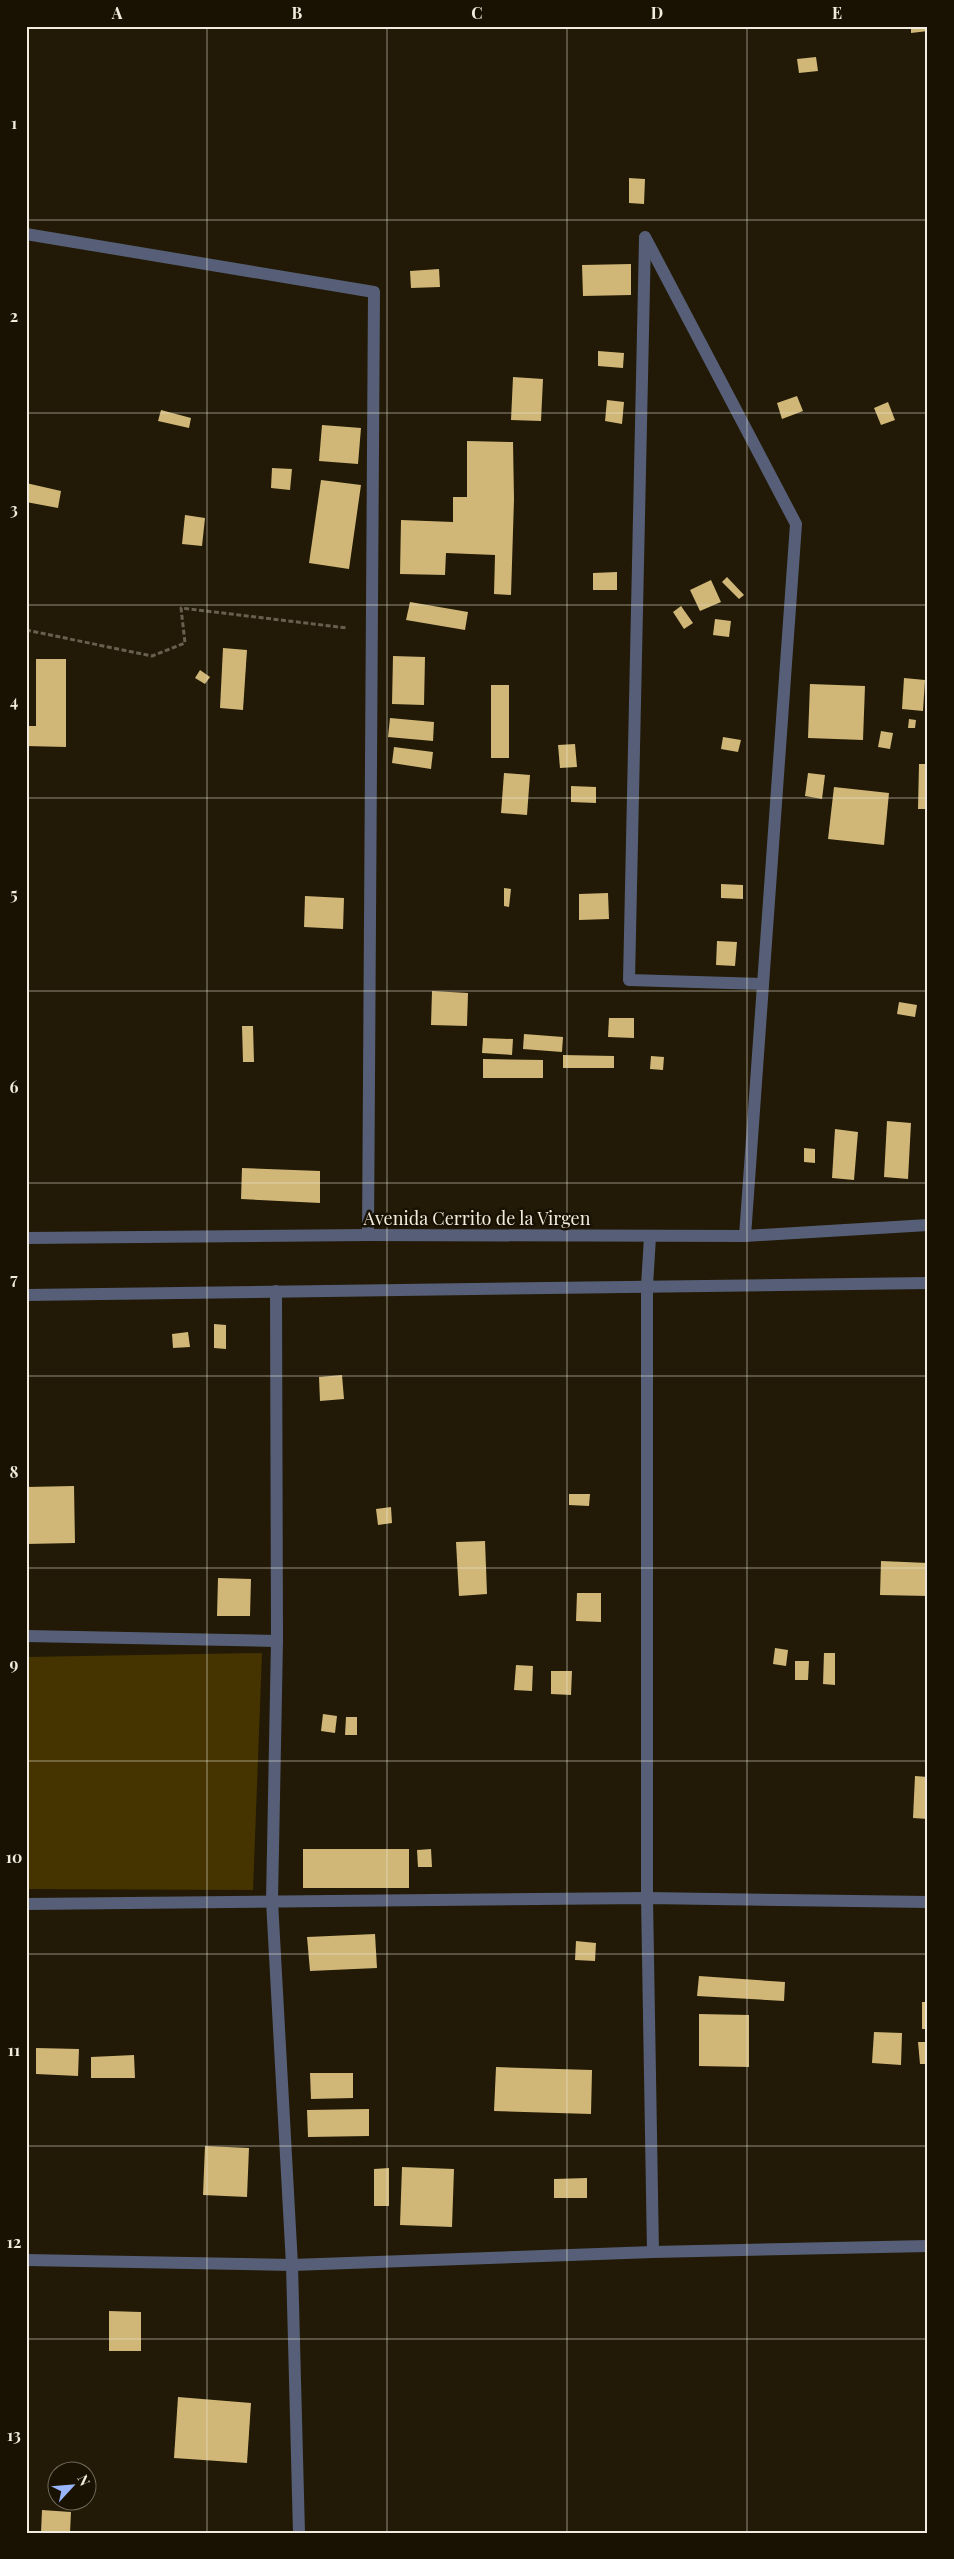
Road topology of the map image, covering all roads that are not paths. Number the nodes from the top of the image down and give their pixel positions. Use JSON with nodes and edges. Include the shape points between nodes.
{"nodes":[{"id":1,"x":26,"y":234,"type":"edge"},
{"id":2,"x":763,"y":984,"type":"junction"},
{"id":3,"x":928,"y":1225,"type":"edge"},
{"id":4,"x":368,"y":1235,"type":"junction"},
{"id":5,"x":745,"y":1236,"type":"junction"},
{"id":6,"x":650,"y":1237,"type":"junction"},
{"id":7,"x":26,"y":1238,"type":"edge"},
{"id":8,"x":928,"y":1284,"type":"edge"},
{"id":9,"x":647,"y":1286,"type":"junction"},
{"id":10,"x":276,"y":1291,"type":"junction"},
{"id":11,"x":26,"y":1295,"type":"edge"},
{"id":12,"x":26,"y":1636,"type":"edge"},
{"id":13,"x":277,"y":1641,"type":"junction"},
{"id":14,"x":647,"y":1898,"type":"junction"},
{"id":15,"x":272,"y":1901,"type":"junction"},
{"id":16,"x":928,"y":1902,"type":"edge"},
{"id":17,"x":26,"y":1904,"type":"edge"},
{"id":18,"x":928,"y":2246,"type":"edge"},
{"id":19,"x":653,"y":2252,"type":"junction"},
{"id":20,"x":26,"y":2260,"type":"edge"},
{"id":21,"x":292,"y":2265,"type":"junction"},
{"id":22,"x":299,"y":2533,"type":"edge"}],
"edges":[{"from":1,"to":4,"type":"street","via":[[374,292]]},
{"from":2,"to":2,"type":"street","via":[[796,524],[645,237],[629,980]]},
{"from":2,"to":5,"type":"street"},
{"from":3,"to":5,"type":"street","name":"Avenida Cerrito de la Virgen"},
{"from":4,"to":6,"type":"street","name":"Avenida Cerrito de la Virgen"},
{"from":4,"to":7,"type":"street","name":"Avenida Cerrito de la Virgen"},
{"from":5,"to":6,"type":"street","name":"Avenida Cerrito de la Virgen"},
{"from":6,"to":9,"type":"street"},
{"from":8,"to":9,"type":"street"},
{"from":9,"to":10,"type":"street"},
{"from":9,"to":14,"type":"street"},
{"from":10,"to":11,"type":"street"},
{"from":10,"to":13,"type":"street"},
{"from":12,"to":13,"type":"street"},
{"from":13,"to":15,"type":"street"},
{"from":14,"to":15,"type":"street"},
{"from":14,"to":16,"type":"street"},
{"from":14,"to":19,"type":"street"},
{"from":15,"to":17,"type":"street"},
{"from":15,"to":21,"type":"street"},
{"from":18,"to":19,"type":"street"},
{"from":19,"to":21,"type":"street"},
{"from":20,"to":21,"type":"street"},
{"from":21,"to":22,"type":"street"}]}
